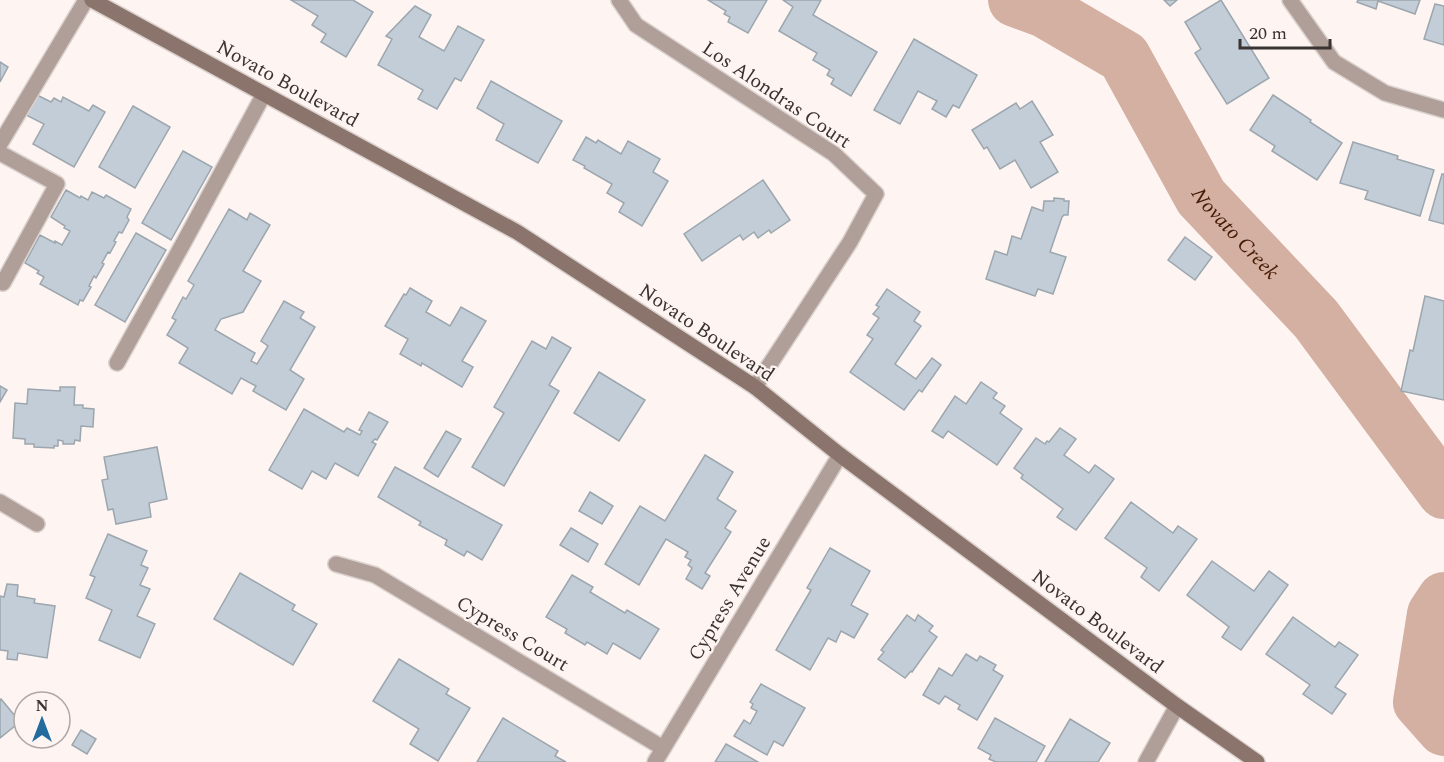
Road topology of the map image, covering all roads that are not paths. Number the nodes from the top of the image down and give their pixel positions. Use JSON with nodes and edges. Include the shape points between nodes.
{"nodes":[{"id":1,"x":86,"y":0,"type":"edge"},
{"id":2,"x":92,"y":0,"type":"edge"},
{"id":3,"x":619,"y":0,"type":"edge"},
{"id":4,"x":1290,"y":0,"type":"edge"},
{"id":5,"x":264,"y":94,"type":"junction"},
{"id":6,"x":1444,"y":110,"type":"edge"},
{"id":7,"x":0,"y":144,"type":"edge"},
{"id":8,"x":0,"y":153,"type":"edge"},
{"id":9,"x":3,"y":283,"type":"dead end"},
{"id":10,"x":117,"y":363,"type":"dead end"},
{"id":11,"x":755,"y":387,"type":"junction"},
{"id":12,"x":840,"y":455,"type":"junction"},
{"id":13,"x":0,"y":502,"type":"edge"},
{"id":14,"x":37,"y":524,"type":"dead end"},
{"id":15,"x":336,"y":564,"type":"dead end"},
{"id":16,"x":1177,"y":706,"type":"junction"},
{"id":17,"x":663,"y":748,"type":"junction"},
{"id":18,"x":655,"y":762,"type":"edge"},
{"id":19,"x":1146,"y":762,"type":"edge"},
{"id":20,"x":1257,"y":762,"type":"edge"}],
"edges":[{"from":1,"to":7,"type":"street"},
{"from":2,"to":5,"type":"main road","name":"Novato Boulevard"},
{"from":3,"to":11,"type":"street","name":"Los Alondras Court","via":[[636,25],[834,154],[876,194],[850,242]]},
{"from":4,"to":6,"type":"street","via":[[1334,62],[1385,93]]},
{"from":5,"to":10,"type":"street"},
{"from":5,"to":11,"type":"main road","name":"Novato Boulevard","via":[[517,232]]},
{"from":8,"to":9,"type":"street","via":[[57,184]]},
{"from":11,"to":12,"type":"main road","name":"Novato Boulevard"},
{"from":12,"to":16,"type":"main road","name":"Novato Boulevard"},
{"from":12,"to":17,"type":"street","name":"Cypress Avenue"},
{"from":13,"to":14,"type":"street"},
{"from":15,"to":17,"type":"street","name":"Cypress Court","via":[[375,575]]},
{"from":16,"to":19,"type":"street"},
{"from":16,"to":20,"type":"main road","name":"Novato Boulevard"},
{"from":17,"to":18,"type":"street","name":"Cypress Avenue"}]}
